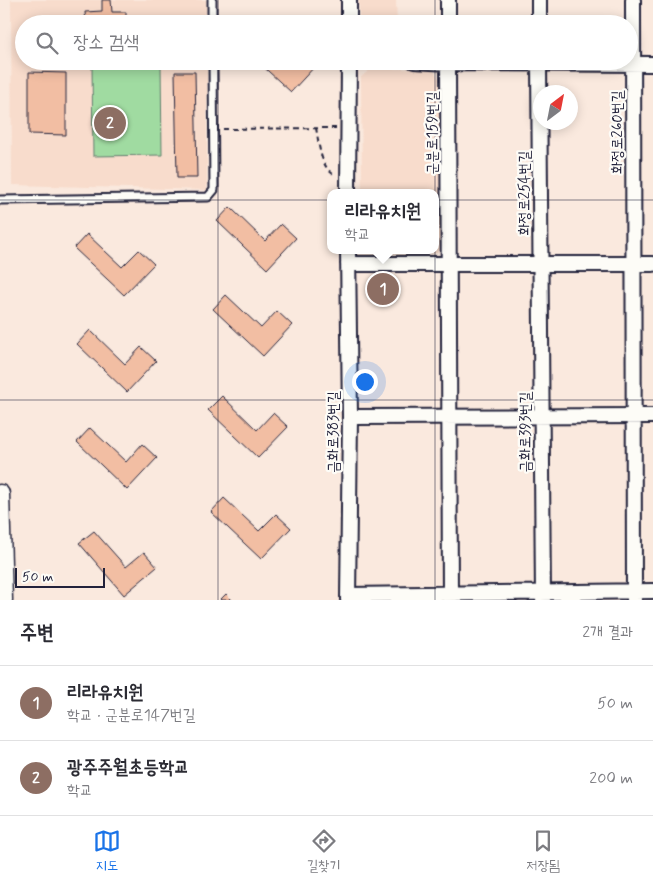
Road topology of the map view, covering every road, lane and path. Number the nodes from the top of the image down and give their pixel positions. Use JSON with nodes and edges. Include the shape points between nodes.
{"nodes":[{"id":1,"x":212,"y":0,"type":"edge"},
{"id":2,"x":349,"y":0,"type":"edge"},
{"id":3,"x":448,"y":0,"type":"edge"},
{"id":4,"x":538,"y":0,"type":"edge"},
{"id":5,"x":633,"y":0,"type":"edge"},
{"id":6,"x":212,"y":15,"type":"edge"},
{"id":7,"x":349,"y":15,"type":"edge"},
{"id":8,"x":448,"y":15,"type":"edge"},
{"id":9,"x":539,"y":15,"type":"edge"},
{"id":10,"x":633,"y":15,"type":"edge"},
{"id":11,"x":638,"y":64,"type":"edge"},
{"id":12,"x":653,"y":64,"type":"edge"},
{"id":13,"x":213,"y":70,"type":"edge"},
{"id":14,"x":349,"y":70,"type":"edge"},
{"id":15,"x":448,"y":70,"type":"edge"},
{"id":16,"x":539,"y":70,"type":"edge"},
{"id":17,"x":633,"y":70,"type":"edge"},
{"id":18,"x":316,"y":128,"type":"junction"},
{"id":19,"x":348,"y":128,"type":"junction"},
{"id":20,"x":214,"y":130,"type":"junction"},
{"id":21,"x":348,"y":187,"type":"edge"},
{"id":22,"x":0,"y":200,"type":"edge"},
{"id":23,"x":348,"y":257,"type":"edge"},
{"id":24,"x":449,"y":263,"type":"junction"},
{"id":25,"x":541,"y":264,"type":"junction"},
{"id":26,"x":633,"y":264,"type":"junction"},
{"id":27,"x":653,"y":264,"type":"edge"},
{"id":28,"x":653,"y":416,"type":"edge"},
{"id":29,"x":350,"y":417,"type":"junction"},
{"id":30,"x":542,"y":417,"type":"junction"},
{"id":31,"x":633,"y":417,"type":"junction"},
{"id":32,"x":450,"y":418,"type":"junction"},
{"id":33,"x":0,"y":494,"type":"edge"},
{"id":34,"x":653,"y":591,"type":"edge"},
{"id":35,"x":543,"y":596,"type":"edge"},
{"id":36,"x":634,"y":596,"type":"edge"},
{"id":37,"x":349,"y":597,"type":"edge"},
{"id":38,"x":450,"y":597,"type":"edge"},
{"id":39,"x":3,"y":600,"type":"edge"}],
"edges":[{"from":1,"to":6,"type":"lane"},
{"from":2,"to":7,"type":"street"},
{"from":3,"to":8,"type":"street"},
{"from":4,"to":9,"type":"street"},
{"from":5,"to":10,"type":"street","name":"화정로260번길"},
{"from":11,"to":12,"type":"street"},
{"from":13,"to":20,"type":"lane"},
{"from":14,"to":19,"type":"street"},
{"from":15,"to":24,"type":"street","name":"군분로159번길"},
{"from":16,"to":25,"type":"street","name":"화정로254번길"},
{"from":17,"to":26,"type":"street","name":"화정로260번길"},
{"from":18,"to":19,"type":"path"},
{"from":18,"to":20,"type":"path"},
{"from":18,"to":21,"type":"path","via":[[326,170]]},
{"from":19,"to":21,"type":"street"},
{"from":20,"to":22,"type":"lane","via":[[214,190],[208,197]]},
{"from":23,"to":24,"type":"street"},
{"from":23,"to":29,"type":"street","name":"금화로383번길"},
{"from":24,"to":25,"type":"street"},
{"from":24,"to":32,"type":"street","name":"군분로159번길"},
{"from":25,"to":26,"type":"street"},
{"from":25,"to":30,"type":"street","name":"금화로393번길"},
{"from":26,"to":27,"type":"street"},
{"from":26,"to":31,"type":"street","name":"화정로260번길"},
{"from":28,"to":31,"type":"street"},
{"from":29,"to":32,"type":"street"},
{"from":29,"to":37,"type":"street","name":"금화로383번길"},
{"from":30,"to":31,"type":"street"},
{"from":30,"to":32,"type":"street"},
{"from":30,"to":35,"type":"street","name":"금화로393번길"},
{"from":31,"to":36,"type":"street","name":"화정로260번길"},
{"from":32,"to":38,"type":"street","name":"군분로159번길"},
{"from":33,"to":39,"type":"street"},
{"from":34,"to":36,"type":"street"},
{"from":35,"to":36,"type":"street"},
{"from":35,"to":38,"type":"street"},
{"from":37,"to":38,"type":"street"}]}
